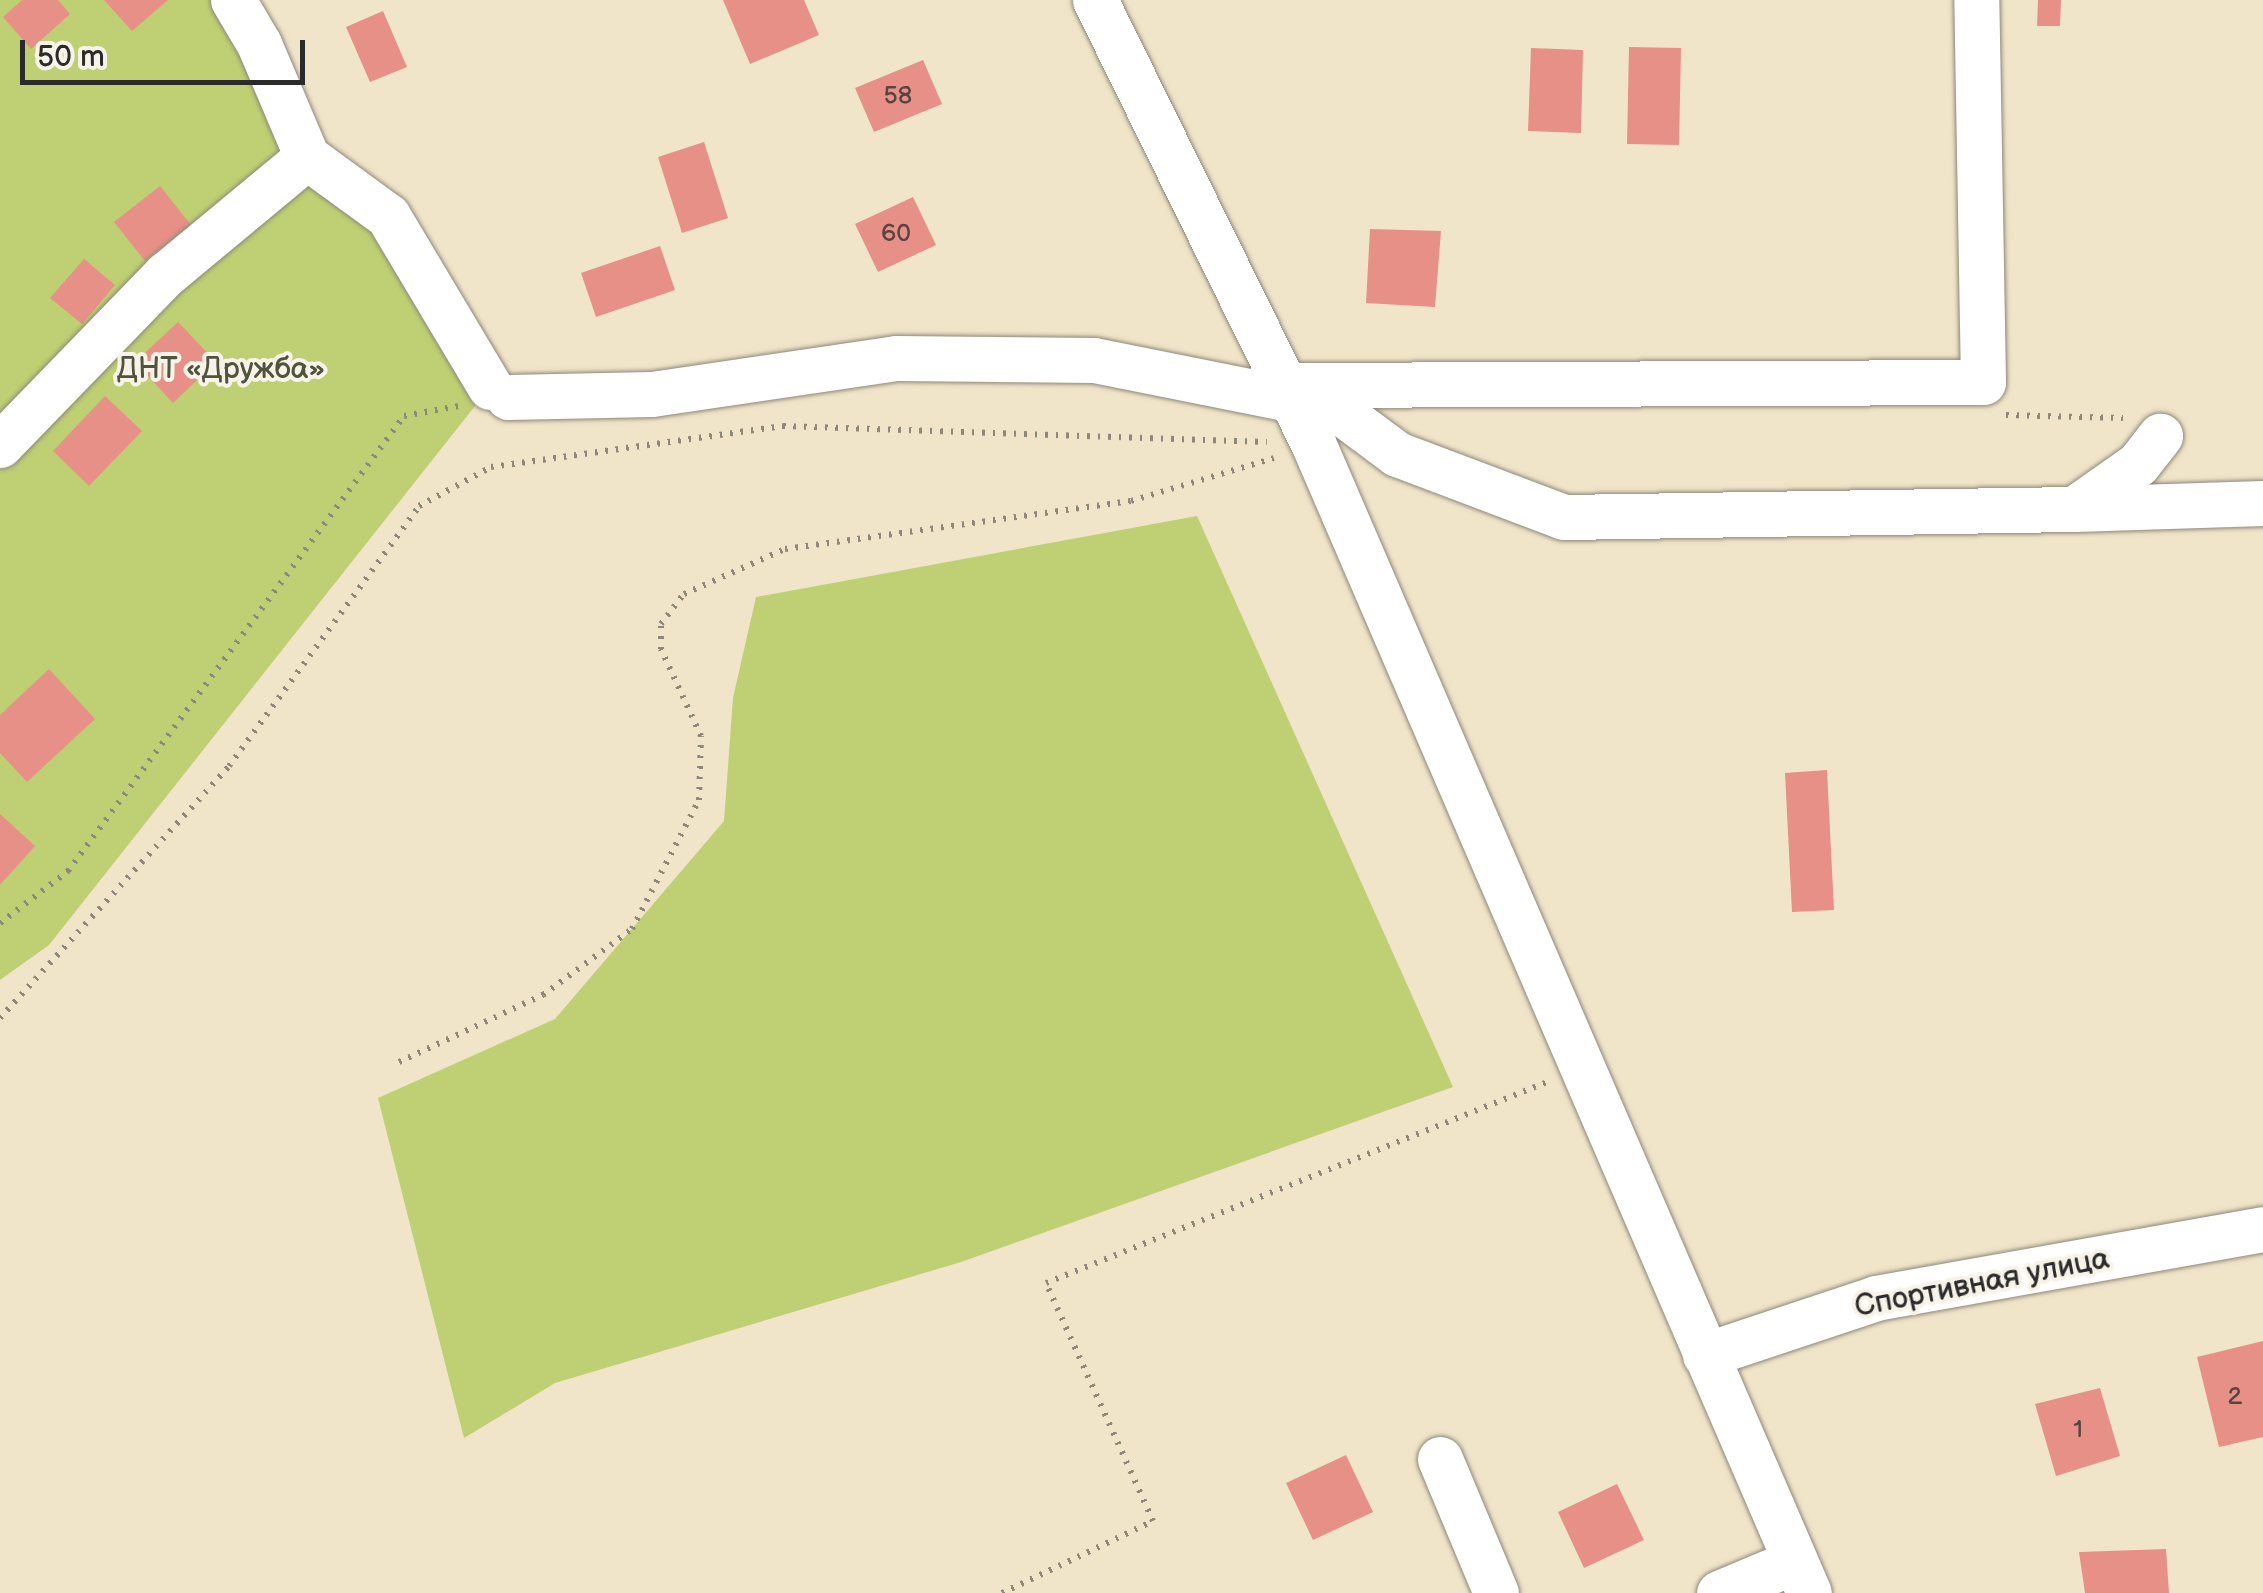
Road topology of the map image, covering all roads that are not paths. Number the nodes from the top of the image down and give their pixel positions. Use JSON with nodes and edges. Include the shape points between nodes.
{"nodes":[{"id":1,"x":233,"y":0,"type":"edge"},
{"id":2,"x":1095,"y":0,"type":"edge"},
{"id":3,"x":1976,"y":0,"type":"edge"},
{"id":4,"x":307,"y":157,"type":"junction"},
{"id":5,"x":1296,"y":411,"type":"junction"},
{"id":6,"x":2160,"y":436,"type":"dead end"},
{"id":7,"x":0,"y":445,"type":"edge"},
{"id":8,"x":2263,"y":503,"type":"edge"},
{"id":9,"x":2074,"y":509,"type":"junction"},
{"id":10,"x":2263,"y":1230,"type":"edge"},
{"id":11,"x":1705,"y":1355,"type":"junction"},
{"id":12,"x":1440,"y":1459,"type":"dead end"},
{"id":13,"x":1802,"y":1577,"type":"edge"},
{"id":14,"x":1496,"y":1593,"type":"edge"},
{"id":15,"x":1719,"y":1593,"type":"edge"}],
"edges":[{"from":1,"to":4,"type":"street","via":[[260,44]]},
{"from":2,"to":5,"type":"street"},
{"from":3,"to":5,"type":"street","via":[[1984,382]]},
{"from":4,"to":5,"type":"street","via":[[388,216],[499,392],[652,394],[896,358],[1094,360]]},
{"from":4,"to":7,"type":"street","via":[[166,274]]},
{"from":5,"to":9,"type":"street","via":[[1335,408],[1396,454],[1564,516]]},
{"from":5,"to":11,"type":"street"},
{"from":6,"to":9,"type":"street","via":[[2138,464]]},
{"from":8,"to":9,"type":"street"},
{"from":10,"to":11,"type":"street","name":"Спортивная улица","via":[[1876,1298]]},
{"from":11,"to":13,"type":"street"},
{"from":12,"to":14,"type":"street"},
{"from":13,"to":15,"type":"street"}]}
